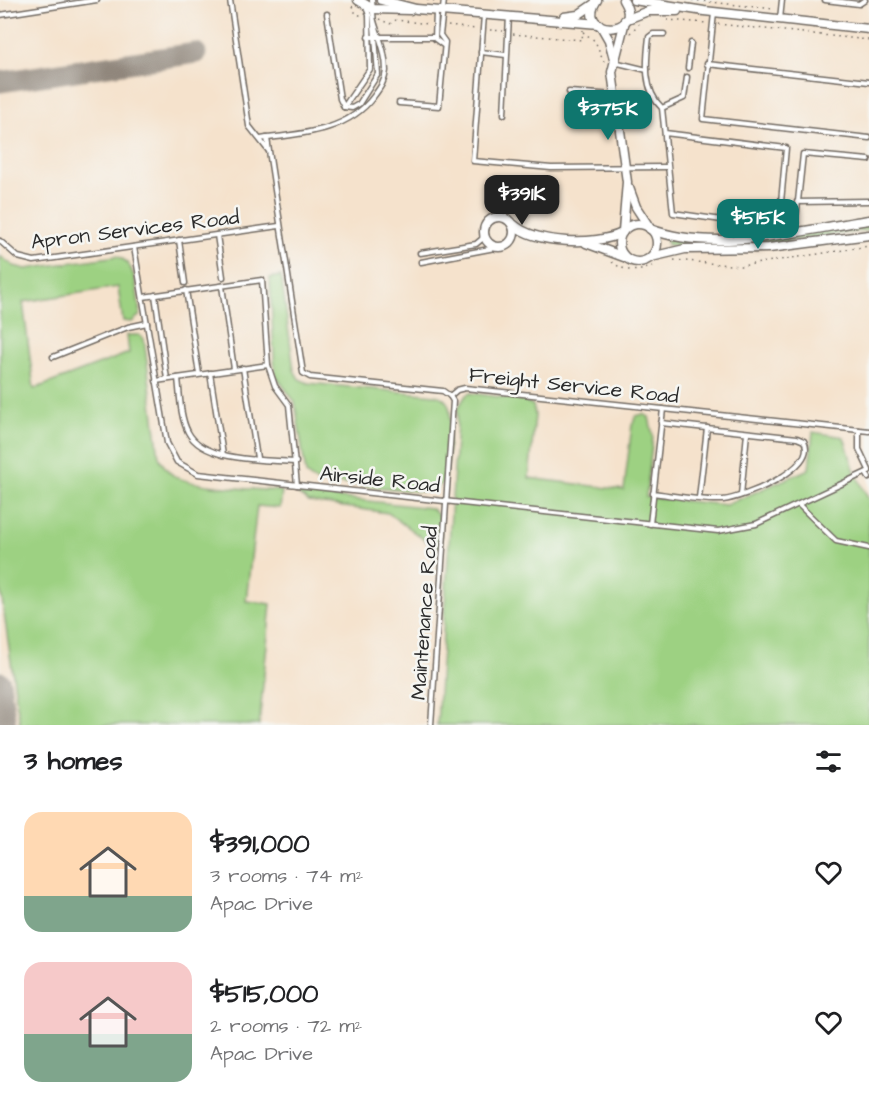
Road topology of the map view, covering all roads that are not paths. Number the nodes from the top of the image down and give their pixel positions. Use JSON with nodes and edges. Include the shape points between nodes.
{"nodes":[{"id":1,"x":97,"y":0,"type":"edge"},
{"id":2,"x":230,"y":0,"type":"edge"},
{"id":3,"x":381,"y":0,"type":"edge"},
{"id":4,"x":623,"y":0,"type":"edge"},
{"id":5,"x":633,"y":0,"type":"edge"},
{"id":6,"x":782,"y":0,"type":"edge"},
{"id":7,"x":825,"y":0,"type":"edge"},
{"id":8,"x":865,"y":0,"type":"edge"},
{"id":9,"x":444,"y":1,"type":"edge"},
{"id":10,"x":596,"y":1,"type":"edge"},
{"id":11,"x":416,"y":9,"type":"junction"},
{"id":12,"x":369,"y":10,"type":"edge"},
{"id":13,"x":439,"y":11,"type":"junction"},
{"id":14,"x":704,"y":11,"type":"junction"},
{"id":15,"x":714,"y":12,"type":"junction"},
{"id":16,"x":327,"y":14,"type":"dead end"},
{"id":17,"x":484,"y":14,"type":"junction"},
{"id":18,"x":0,"y":15,"type":"edge"},
{"id":19,"x":509,"y":16,"type":"junction"},
{"id":20,"x":543,"y":18,"type":"junction"},
{"id":21,"x":780,"y":20,"type":"junction"},
{"id":22,"x":625,"y":21,"type":"junction"},
{"id":23,"x":438,"y":25,"type":"junction"},
{"id":24,"x":600,"y":25,"type":"junction"},
{"id":25,"x":869,"y":29,"type":"edge"},
{"id":26,"x":664,"y":34,"type":"dead end"},
{"id":27,"x":381,"y":35,"type":"junction"},
{"id":28,"x":374,"y":36,"type":"junction"},
{"id":29,"x":368,"y":37,"type":"junction"},
{"id":30,"x":434,"y":37,"type":"junction"},
{"id":31,"x":444,"y":44,"type":"junction"},
{"id":32,"x":691,"y":44,"type":"dead end"},
{"id":33,"x":481,"y":52,"type":"junction"},
{"id":34,"x":506,"y":55,"type":"junction"},
{"id":35,"x":613,"y":60,"type":"junction"},
{"id":36,"x":707,"y":64,"type":"junction"},
{"id":37,"x":688,"y":68,"type":"dead end"},
{"id":38,"x":647,"y":70,"type":"junction"},
{"id":39,"x":687,"y":77,"type":"dead end"},
{"id":40,"x":869,"y":82,"type":"edge"},
{"id":41,"x":569,"y":92,"type":"dead end"},
{"id":42,"x":615,"y":95,"type":"junction"},
{"id":43,"x":399,"y":103,"type":"dead end"},
{"id":44,"x":344,"y":107,"type":"junction"},
{"id":45,"x":662,"y":108,"type":"junction"},
{"id":46,"x":504,"y":114,"type":"dead end"},
{"id":47,"x":665,"y":133,"type":"junction"},
{"id":48,"x":267,"y":138,"type":"junction"},
{"id":49,"x":869,"y":138,"type":"edge"},
{"id":50,"x":260,"y":139,"type":"junction"},
{"id":51,"x":269,"y":151,"type":"junction"},
{"id":52,"x":869,"y":160,"type":"edge"},
{"id":53,"x":666,"y":167,"type":"junction"},
{"id":54,"x":625,"y":170,"type":"junction"},
{"id":55,"x":627,"y":182,"type":"junction"},
{"id":56,"x":869,"y":201,"type":"edge"},
{"id":57,"x":797,"y":202,"type":"junction"},
{"id":58,"x":869,"y":220,"type":"edge"},
{"id":59,"x":513,"y":224,"type":"junction"},
{"id":60,"x":279,"y":226,"type":"junction"},
{"id":61,"x":650,"y":228,"type":"junction"},
{"id":62,"x":797,"y":231,"type":"junction"},
{"id":63,"x":623,"y":232,"type":"junction"},
{"id":64,"x":484,"y":233,"type":"junction"},
{"id":65,"x":217,"y":235,"type":"junction"},
{"id":66,"x":869,"y":235,"type":"edge"},
{"id":67,"x":544,"y":237,"type":"junction"},
{"id":68,"x":179,"y":240,"type":"junction"},
{"id":69,"x":0,"y":241,"type":"edge"},
{"id":70,"x":577,"y":241,"type":"junction"},
{"id":71,"x":134,"y":246,"type":"junction"},
{"id":72,"x":504,"y":246,"type":"junction"},
{"id":73,"x":420,"y":253,"type":"dead end"},
{"id":74,"x":630,"y":260,"type":"junction"},
{"id":75,"x":653,"y":261,"type":"junction"},
{"id":76,"x":421,"y":262,"type":"dead end"},
{"id":77,"x":223,"y":277,"type":"dead end"},
{"id":78,"x":185,"y":284,"type":"dead end"},
{"id":79,"x":222,"y":285,"type":"junction"},
{"id":80,"x":186,"y":290,"type":"junction"},
{"id":81,"x":154,"y":295,"type":"junction"},
{"id":82,"x":143,"y":297,"type":"junction"},
{"id":83,"x":147,"y":323,"type":"junction"},
{"id":84,"x":53,"y":357,"type":"dead end"},
{"id":85,"x":268,"y":365,"type":"junction"},
{"id":86,"x":243,"y":368,"type":"junction"},
{"id":87,"x":234,"y":369,"type":"junction"},
{"id":88,"x":210,"y":373,"type":"junction"},
{"id":89,"x":199,"y":374,"type":"junction"},
{"id":90,"x":178,"y":378,"type":"junction"},
{"id":91,"x":167,"y":379,"type":"junction"},
{"id":92,"x":156,"y":381,"type":"junction"},
{"id":93,"x":450,"y":396,"type":"junction"},
{"id":94,"x":663,"y":409,"type":"junction"},
{"id":95,"x":661,"y":423,"type":"junction"},
{"id":96,"x":707,"y":428,"type":"junction"},
{"id":97,"x":859,"y":430,"type":"junction"},
{"id":98,"x":869,"y":431,"type":"edge"},
{"id":99,"x":747,"y":433,"type":"junction"},
{"id":100,"x":223,"y":455,"type":"junction"},
{"id":101,"x":257,"y":458,"type":"junction"},
{"id":102,"x":296,"y":462,"type":"junction"},
{"id":103,"x":868,"y":471,"type":"edge"},
{"id":104,"x":869,"y":478,"type":"edge"},
{"id":105,"x":297,"y":485,"type":"junction"},
{"id":106,"x":653,"y":493,"type":"junction"},
{"id":107,"x":741,"y":495,"type":"junction"},
{"id":108,"x":699,"y":498,"type":"junction"},
{"id":109,"x":447,"y":502,"type":"junction"},
{"id":110,"x":799,"y":505,"type":"junction"},
{"id":111,"x":650,"y":524,"type":"junction"},
{"id":112,"x":869,"y":548,"type":"edge"},
{"id":113,"x":431,"y":725,"type":"edge"}],
"edges":[{"from":1,"to":18,"type":"lane"},
{"from":2,"to":50,"type":"lane","via":[[249,126]]},
{"from":3,"to":11,"type":"street"},
{"from":4,"to":22,"type":"street","via":[[627,8]]},
{"from":5,"to":14,"type":"street"},
{"from":6,"to":21,"type":"lane"},
{"from":7,"to":8,"type":"lane","via":[[859,4]]},
{"from":9,"to":13,"type":"lane"},
{"from":10,"to":20,"type":"street","via":[[574,16]]},
{"from":10,"to":24,"type":"street","via":[[594,16]]},
{"from":11,"to":12,"type":"street"},
{"from":11,"to":13,"type":"street"},
{"from":12,"to":27,"type":"lane"},
{"from":12,"to":28,"type":"lane"},
{"from":12,"to":29,"type":"lane"},
{"from":13,"to":17,"type":"street"},
{"from":13,"to":23,"type":"lane"},
{"from":14,"to":15,"type":"street"},
{"from":14,"to":22,"type":"street","via":[[648,11]]},
{"from":15,"to":21,"type":"street"},
{"from":15,"to":36,"type":"lane"},
{"from":16,"to":44,"type":"lane"},
{"from":17,"to":19,"type":"street"},
{"from":17,"to":33,"type":"lane"},
{"from":19,"to":20,"type":"street"},
{"from":19,"to":34,"type":"lane"},
{"from":20,"to":24,"type":"street","via":[[583,27]]},
{"from":21,"to":25,"type":"street"},
{"from":22,"to":24,"type":"street","via":[[612,29]]},
{"from":22,"to":35,"type":"street"},
{"from":23,"to":30,"type":"lane"},
{"from":23,"to":31,"type":"lane"},
{"from":24,"to":35,"type":"street","via":[[609,40]]},
{"from":26,"to":38,"type":"lane","via":[[649,37]]},
{"from":27,"to":28,"type":"lane"},
{"from":27,"to":30,"type":"lane"},
{"from":27,"to":48,"type":"lane","via":[[385,76],[364,109],[332,126]]},
{"from":28,"to":29,"type":"lane"},
{"from":28,"to":44,"type":"lane","via":[[377,78],[358,105]]},
{"from":29,"to":44,"type":"lane","via":[[370,69]]},
{"from":30,"to":31,"type":"lane"},
{"from":31,"to":43,"type":"lane","via":[[439,106]]},
{"from":32,"to":37,"type":"lane"},
{"from":33,"to":34,"type":"lane"},
{"from":33,"to":54,"type":"lane","via":[[473,161]]},
{"from":34,"to":46,"type":"lane"},
{"from":35,"to":38,"type":"lane"},
{"from":35,"to":42,"type":"street"},
{"from":36,"to":40,"type":"lane"},
{"from":36,"to":49,"type":"lane","via":[[702,116],[708,121]]},
{"from":38,"to":45,"type":"lane","via":[[651,96]]},
{"from":39,"to":45,"type":"lane","via":[[684,98]]},
{"from":41,"to":42,"type":"lane"},
{"from":42,"to":54,"type":"street"},
{"from":45,"to":47,"type":"lane"},
{"from":47,"to":53,"type":"lane"},
{"from":47,"to":53,"type":"lane","via":[[786,148],[780,213],[741,222],[675,214]]},
{"from":48,"to":50,"type":"lane"},
{"from":48,"to":51,"type":"lane","name":"Freight Service Road"},
{"from":50,"to":51,"type":"lane"},
{"from":51,"to":60,"type":"lane","name":"Freight Service Road"},
{"from":52,"to":57,"type":"lane","via":[[803,154]]},
{"from":53,"to":54,"type":"lane"},
{"from":54,"to":55,"type":"street"},
{"from":55,"to":61,"type":"street","via":[[636,207]]},
{"from":55,"to":63,"type":"street"},
{"from":56,"to":57,"type":"lane"},
{"from":57,"to":62,"type":"lane"},
{"from":58,"to":62,"type":"street"},
{"from":59,"to":64,"type":"street","via":[[496,216],[486,224]]},
{"from":59,"to":67,"type":"street"},
{"from":59,"to":72,"type":"street","via":[[514,237]]},
{"from":60,"to":65,"type":"lane","name":"Apron Services Road"},
{"from":60,"to":93,"type":"lane","name":"Freight Service Road","via":[[302,370],[306,375],[443,391]]},
{"from":61,"to":62,"type":"street","via":[[670,234],[725,239]]},
{"from":61,"to":63,"type":"street","via":[[636,224]]},
{"from":61,"to":75,"type":"street","via":[[657,242]]},
{"from":63,"to":70,"type":"street","via":[[608,239]]},
{"from":63,"to":74,"type":"street","via":[[620,248]]},
{"from":64,"to":72,"type":"street","via":[[489,243]]},
{"from":64,"to":73,"type":"lane","via":[[476,244]]},
{"from":65,"to":68,"type":"lane","name":"Apron Services Road"},
{"from":65,"to":77,"type":"lane"},
{"from":66,"to":75,"type":"street","via":[[769,248],[685,249]]},
{"from":67,"to":70,"type":"street"},
{"from":67,"to":72,"type":"street"},
{"from":68,"to":71,"type":"lane","name":"Apron Services Road"},
{"from":68,"to":78,"type":"lane"},
{"from":69,"to":71,"type":"lane","name":"Apron Services Road","via":[[12,254],[34,261]]},
{"from":70,"to":74,"type":"street"},
{"from":71,"to":82,"type":"lane","name":"Airside Road"},
{"from":72,"to":76,"type":"lane"},
{"from":74,"to":75,"type":"street"},
{"from":79,"to":80,"type":"lane"},
{"from":79,"to":85,"type":"lane","via":[[262,280]]},
{"from":79,"to":87,"type":"lane"},
{"from":80,"to":81,"type":"lane"},
{"from":80,"to":89,"type":"lane"},
{"from":81,"to":82,"type":"lane"},
{"from":81,"to":91,"type":"lane"},
{"from":82,"to":83,"type":"lane","name":"Airside Road"},
{"from":83,"to":84,"type":"lane"},
{"from":83,"to":92,"type":"lane","name":"Airside Road"},
{"from":85,"to":86,"type":"lane"},
{"from":85,"to":102,"type":"lane","via":[[275,386],[289,405]]},
{"from":86,"to":87,"type":"lane"},
{"from":86,"to":101,"type":"lane"},
{"from":87,"to":88,"type":"lane"},
{"from":88,"to":89,"type":"lane"},
{"from":88,"to":100,"type":"lane"},
{"from":89,"to":90,"type":"lane"},
{"from":90,"to":91,"type":"lane"},
{"from":90,"to":100,"type":"lane","via":[[188,432],[200,447]]},
{"from":91,"to":92,"type":"lane"},
{"from":92,"to":105,"type":"lane","name":"Airside Road","via":[[167,443],[183,467],[207,476]]},
{"from":93,"to":94,"type":"lane","name":"Freight Service Road","via":[[465,388]]},
{"from":93,"to":109,"type":"lane","name":"Maintenance Road","via":[[453,401]]},
{"from":94,"to":95,"type":"lane"},
{"from":94,"to":97,"type":"lane","name":"Freight Service Road"},
{"from":95,"to":96,"type":"lane"},
{"from":95,"to":106,"type":"lane"},
{"from":96,"to":99,"type":"lane"},
{"from":96,"to":108,"type":"lane"},
{"from":97,"to":98,"type":"lane","name":"Freight Service Road"},
{"from":97,"to":103,"type":"lane","via":[[859,449]]},
{"from":99,"to":107,"type":"lane"},
{"from":99,"to":107,"type":"lane","via":[[797,438],[804,441],[806,451],[805,459],[790,473]]},
{"from":100,"to":101,"type":"lane"},
{"from":101,"to":102,"type":"lane"},
{"from":102,"to":105,"type":"lane"},
{"from":103,"to":104,"type":"lane"},
{"from":103,"to":110,"type":"lane","name":"Airside Road"},
{"from":105,"to":109,"type":"lane","name":"Airside Road"},
{"from":106,"to":108,"type":"lane"},
{"from":106,"to":111,"type":"lane"},
{"from":107,"to":108,"type":"lane","via":[[722,500]]},
{"from":109,"to":111,"type":"lane","name":"Airside Road"},
{"from":109,"to":113,"type":"lane","name":"Maintenance Road"},
{"from":110,"to":111,"type":"lane","name":"Airside Road","via":[[736,530]]},
{"from":110,"to":112,"type":"lane","via":[[836,541]]}]}
